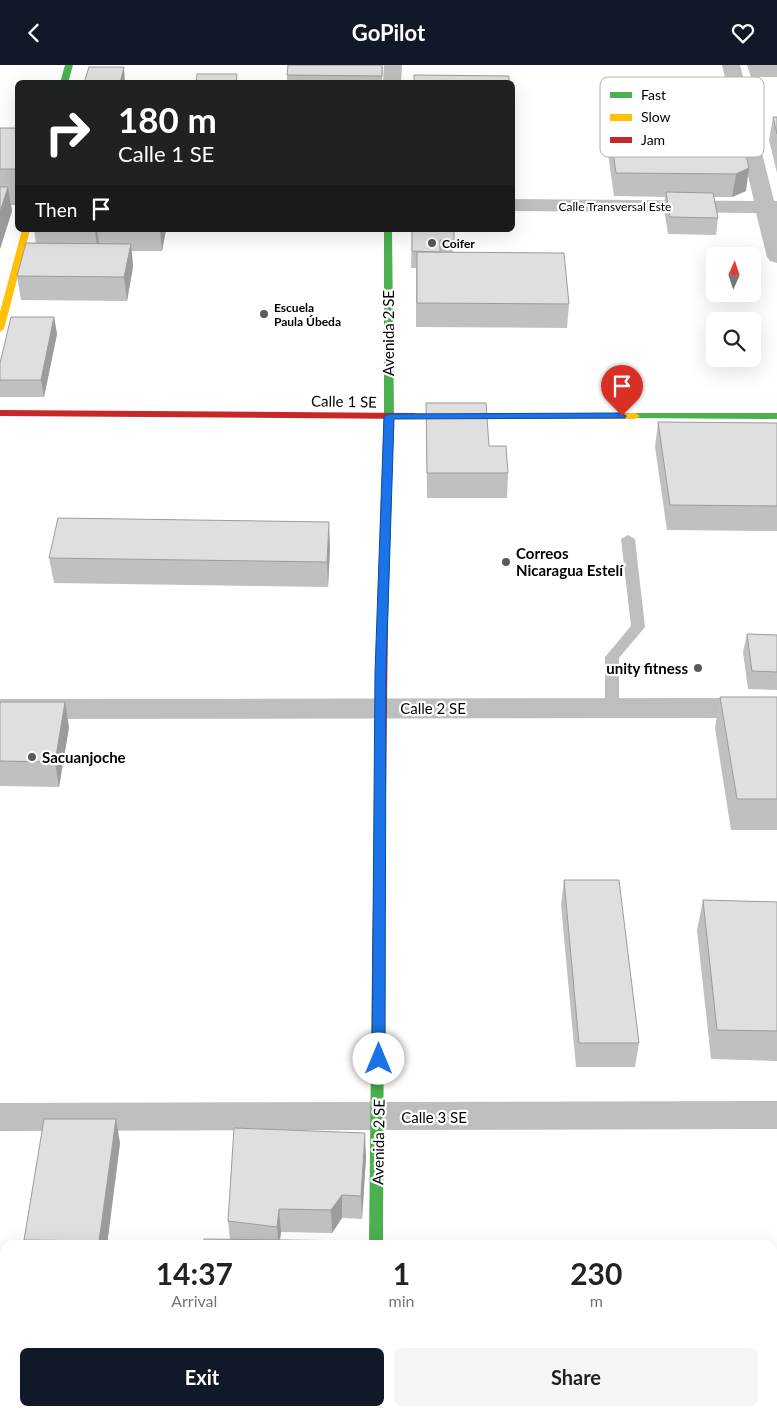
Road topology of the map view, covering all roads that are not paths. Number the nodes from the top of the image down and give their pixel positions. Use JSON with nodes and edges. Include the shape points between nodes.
{"nodes":[{"id":1,"x":69,"y":65,"type":"edge"},
{"id":2,"x":393,"y":65,"type":"edge"},
{"id":3,"x":65,"y":80,"type":"edge"},
{"id":4,"x":392,"y":80,"type":"edge"},
{"id":5,"x":756,"y":157,"type":"edge"},
{"id":6,"x":0,"y":199,"type":"edge"},
{"id":7,"x":15,"y":199,"type":"edge"},
{"id":8,"x":515,"y":205,"type":"edge"},
{"id":9,"x":770,"y":207,"type":"edge"},
{"id":10,"x":25,"y":232,"type":"edge"},
{"id":11,"x":388,"y":232,"type":"edge"},
{"id":12,"x":777,"y":257,"type":"edge"},
{"id":13,"x":0,"y":329,"type":"edge"},
{"id":14,"x":0,"y":413,"type":"edge"},
{"id":15,"x":389,"y":416,"type":"junction"},
{"id":16,"x":777,"y":416,"type":"edge"},
{"id":17,"x":628,"y":539,"type":"dead end"},
{"id":18,"x":381,"y":708,"type":"junction"},
{"id":19,"x":612,"y":708,"type":"junction"},
{"id":20,"x":0,"y":709,"type":"edge"},
{"id":21,"x":777,"y":709,"type":"edge"},
{"id":22,"x":777,"y":1115,"type":"edge"},
{"id":23,"x":0,"y":1117,"type":"edge"},
{"id":24,"x":378,"y":1117,"type":"junction"},
{"id":25,"x":376,"y":1240,"type":"edge"}],
"edges":[{"from":1,"to":3,"type":"street"},
{"from":2,"to":4,"type":"street"},
{"from":5,"to":9,"type":"street"},
{"from":6,"to":7,"type":"street"},
{"from":8,"to":9,"type":"street","name":"Calle Transversal Este"},
{"from":9,"to":12,"type":"street"},
{"from":10,"to":13,"type":"street"},
{"from":11,"to":15,"type":"street","name":"Avenida 2 SE"},
{"from":14,"to":15,"type":"street","name":"Calle 1 SE"},
{"from":15,"to":16,"type":"street","name":"Calle 1 SE"},
{"from":15,"to":18,"type":"street","name":"Avenida 2 SE"},
{"from":17,"to":19,"type":"lane","via":[[638,627],[612,657]]},
{"from":18,"to":19,"type":"street","name":"Calle 2 SE"},
{"from":18,"to":20,"type":"street","name":"Calle 2 SE"},
{"from":18,"to":24,"type":"street","name":"Avenida 2 SE"},
{"from":19,"to":21,"type":"street","name":"Calle 2 SE"},
{"from":22,"to":24,"type":"street","name":"Calle 3 SE"},
{"from":23,"to":24,"type":"street","name":"Calle 3 SE"},
{"from":24,"to":25,"type":"street","name":"Avenida 2 SE"}]}
